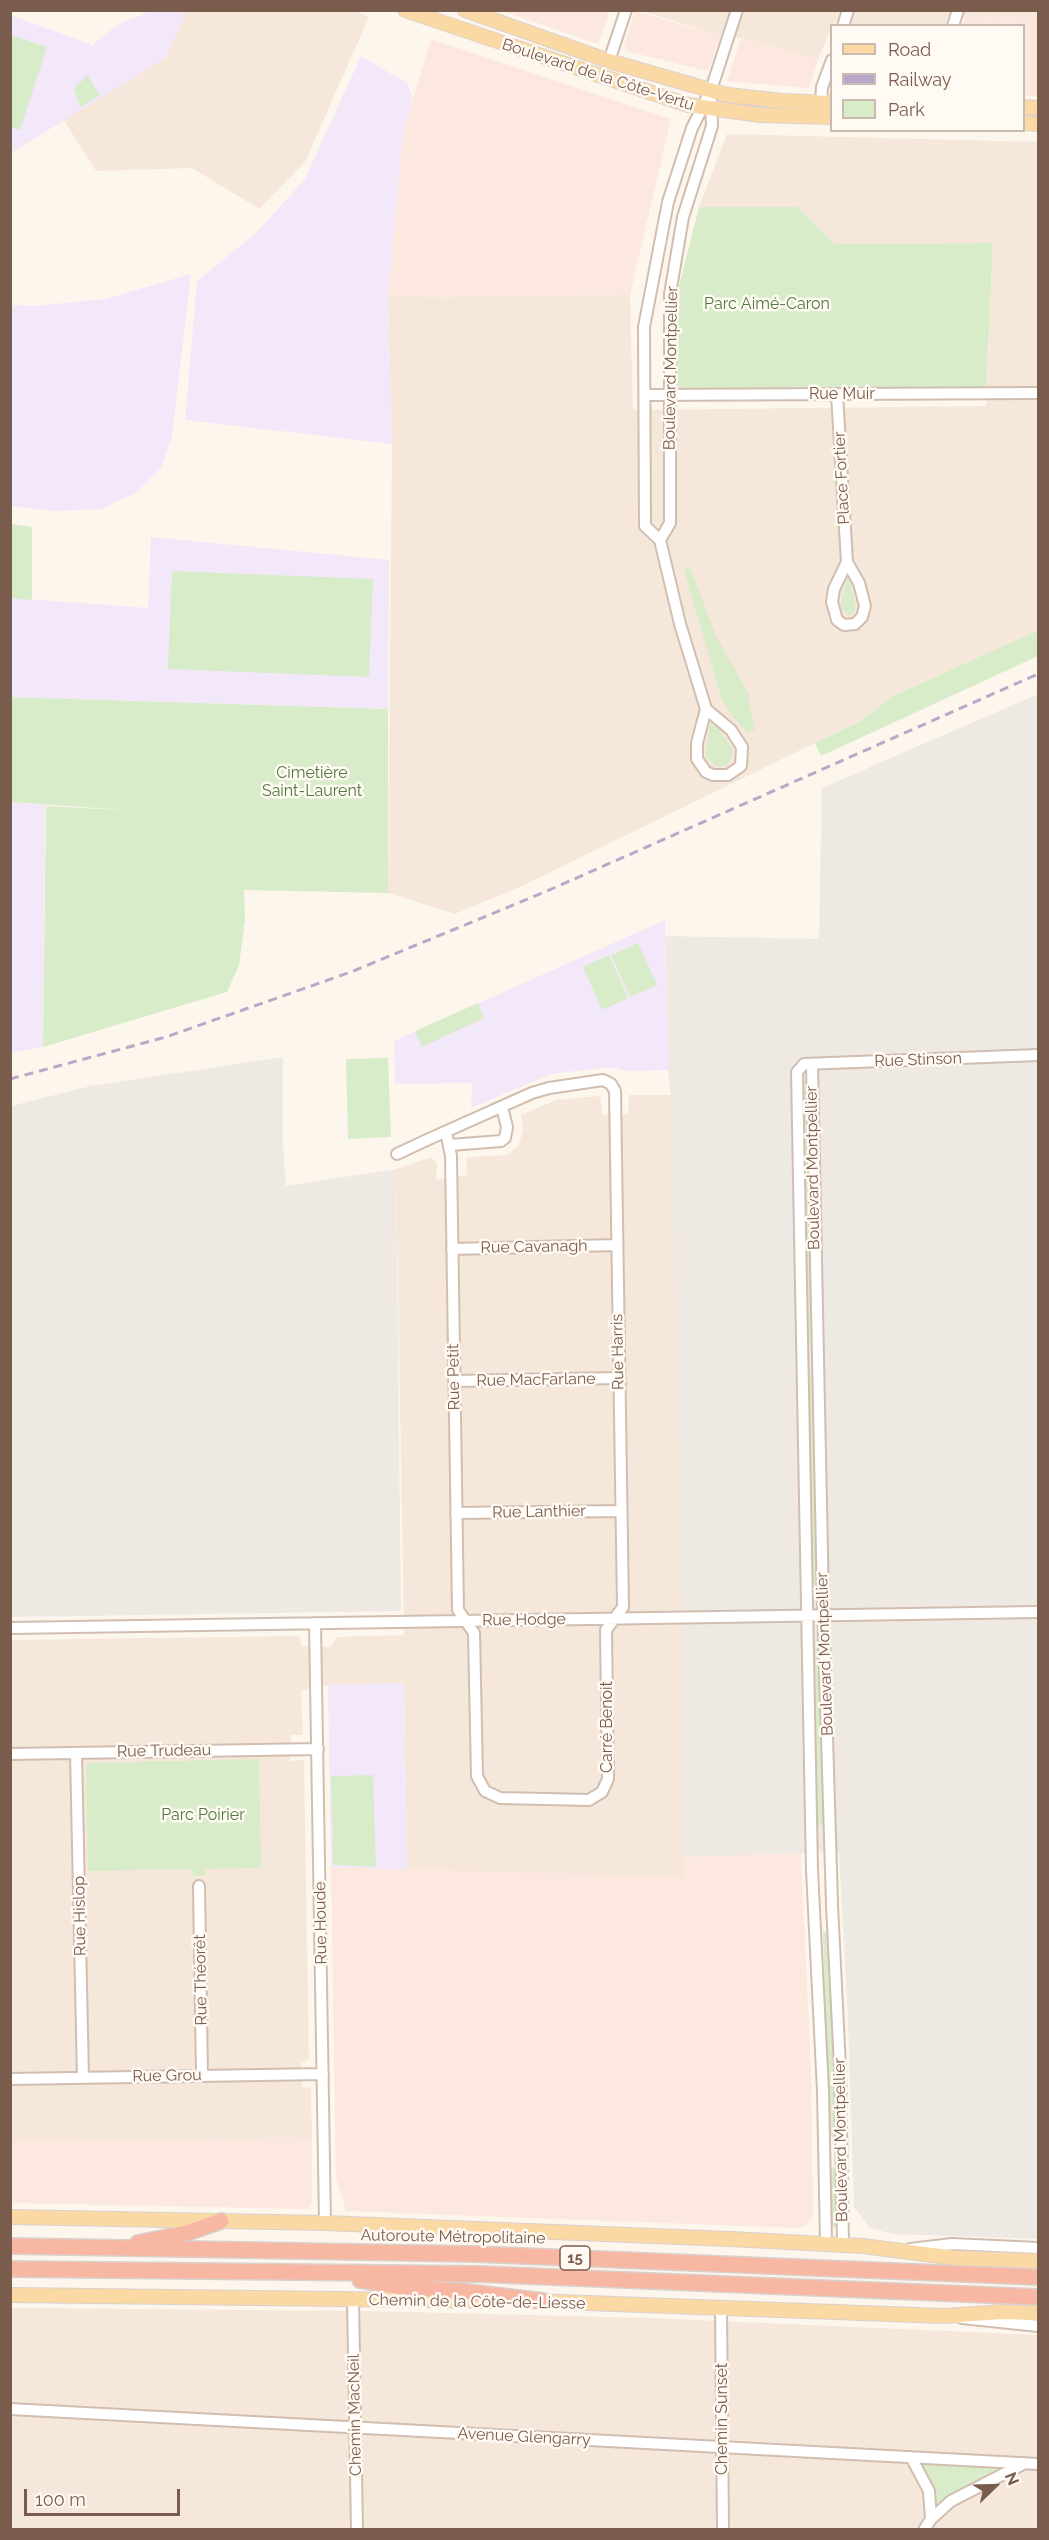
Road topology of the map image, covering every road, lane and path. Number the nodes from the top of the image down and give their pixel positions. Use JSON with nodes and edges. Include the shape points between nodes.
{"nodes":[{"id":1,"x":405,"y":10,"type":"edge"},
{"id":2,"x":465,"y":10,"type":"edge"},
{"id":3,"x":626,"y":10,"type":"edge"},
{"id":4,"x":737,"y":10,"type":"edge"},
{"id":5,"x":609,"y":62,"type":"junction"},
{"id":6,"x":830,"y":63,"type":"edge"},
{"id":7,"x":711,"y":90,"type":"junction"},
{"id":8,"x":826,"y":103,"type":"edge"},
{"id":9,"x":706,"y":109,"type":"junction"},
{"id":10,"x":830,"y":117,"type":"edge"},
{"id":11,"x":1038,"y":393,"type":"edge"},
{"id":12,"x":837,"y":394,"type":"junction"},
{"id":13,"x":645,"y":395,"type":"junction"},
{"id":14,"x":670,"y":395,"type":"junction"},
{"id":15,"x":660,"y":540,"type":"junction"},
{"id":16,"x":847,"y":562,"type":"junction"},
{"id":17,"x":706,"y":709,"type":"junction"},
{"id":18,"x":1038,"y":1055,"type":"edge"},
{"id":19,"x":812,"y":1064,"type":"junction"},
{"id":20,"x":798,"y":1068,"type":"joint"},
{"id":21,"x":502,"y":1107,"type":"junction"},
{"id":22,"x":446,"y":1132,"type":"junction"},
{"id":23,"x":450,"y":1145,"type":"junction"},
{"id":24,"x":398,"y":1154,"type":"dead end"},
{"id":25,"x":617,"y":1245,"type":"junction"},
{"id":26,"x":452,"y":1249,"type":"junction"},
{"id":27,"x":619,"y":1378,"type":"junction"},
{"id":28,"x":454,"y":1381,"type":"junction"},
{"id":29,"x":621,"y":1510,"type":"junction"},
{"id":30,"x":456,"y":1513,"type":"junction"},
{"id":31,"x":1038,"y":1612,"type":"edge"},
{"id":32,"x":809,"y":1616,"type":"junction"},
{"id":33,"x":824,"y":1616,"type":"junction"},
{"id":34,"x":614,"y":1619,"type":"junction"},
{"id":35,"x":466,"y":1621,"type":"junction"},
{"id":36,"x":315,"y":1623,"type":"junction"},
{"id":37,"x":10,"y":1628,"type":"edge"},
{"id":38,"x":318,"y":1749,"type":"junction"},
{"id":39,"x":76,"y":1753,"type":"junction"},
{"id":40,"x":10,"y":1754,"type":"edge"},
{"id":41,"x":199,"y":1886,"type":"dead end"},
{"id":42,"x":323,"y":2074,"type":"junction"},
{"id":43,"x":202,"y":2075,"type":"junction"},
{"id":44,"x":83,"y":2078,"type":"junction"},
{"id":45,"x":10,"y":2079,"type":"edge"},
{"id":46,"x":10,"y":2217,"type":"edge"},
{"id":47,"x":221,"y":2220,"type":"junction"},
{"id":48,"x":326,"y":2223,"type":"junction"},
{"id":49,"x":826,"y":2243,"type":"junction"},
{"id":50,"x":843,"y":2244,"type":"junction"},
{"id":51,"x":10,"y":2247,"type":"edge"},
{"id":52,"x":112,"y":2248,"type":"junction"},
{"id":53,"x":1038,"y":2248,"type":"edge"},
{"id":54,"x":906,"y":2249,"type":"junction"},
{"id":55,"x":1038,"y":2260,"type":"edge"},
{"id":56,"x":10,"y":2269,"type":"edge"},
{"id":57,"x":325,"y":2273,"type":"junction"},
{"id":58,"x":1038,"y":2277,"type":"edge"},
{"id":59,"x":10,"y":2295,"type":"edge"},
{"id":60,"x":1038,"y":2297,"type":"edge"},
{"id":61,"x":353,"y":2300,"type":"junction"},
{"id":62,"x":543,"y":2301,"type":"junction"},
{"id":63,"x":722,"y":2308,"type":"junction"},
{"id":64,"x":1038,"y":2313,"type":"edge"},
{"id":65,"x":944,"y":2316,"type":"junction"},
{"id":66,"x":1038,"y":2326,"type":"edge"},
{"id":67,"x":10,"y":2409,"type":"edge"},
{"id":68,"x":354,"y":2428,"type":"junction"},
{"id":69,"x":722,"y":2448,"type":"junction"},
{"id":70,"x":911,"y":2457,"type":"junction"},
{"id":71,"x":1027,"y":2463,"type":"junction"},
{"id":72,"x":1038,"y":2464,"type":"edge"},
{"id":73,"x":931,"y":2519,"type":"junction"},
{"id":74,"x":357,"y":2529,"type":"edge"},
{"id":75,"x":723,"y":2529,"type":"edge"},
{"id":76,"x":924,"y":2529,"type":"edge"}],
"edges":[{"from":1,"to":9,"type":"main road","name":"Boulevard de la Côte-Vertu"},
{"from":2,"to":5,"type":"main road","name":"Boulevard de la Côte-Vertu"},
{"from":3,"to":5,"type":"street"},
{"from":4,"to":7,"type":"street","name":"Boulevard Montpellier"},
{"from":5,"to":7,"type":"main road","name":"Boulevard de la Côte-Vertu"},
{"from":6,"to":8,"type":"street","via":[[822,87]]},
{"from":7,"to":8,"type":"main road","name":"Boulevard de la Côte-Vertu","via":[[743,98]]},
{"from":7,"to":9,"type":"street","name":"Boulevard Montpellier"},
{"from":9,"to":10,"type":"main road","name":"Boulevard de la Côte-Vertu"},
{"from":9,"to":13,"type":"street","name":"Boulevard Montpellier","via":[[692,128],[663,220],[644,327]]},
{"from":9,"to":14,"type":"street","name":"Boulevard Montpellier","via":[[712,126],[683,217],[669,294]]},
{"from":11,"to":12,"type":"street","name":"Rue Muir"},
{"from":12,"to":14,"type":"street","name":"Rue Muir"},
{"from":12,"to":16,"type":"street","name":"Place Fortier"},
{"from":13,"to":14,"type":"street","name":"Rue Muir"},
{"from":13,"to":15,"type":"street","name":"Boulevard Montpellier","via":[[645,526]]},
{"from":14,"to":15,"type":"street","name":"Boulevard Montpellier","via":[[670,523]]},
{"from":15,"to":17,"type":"street","name":"Boulevard Montpellier","via":[[677,615]]},
{"from":16,"to":16,"type":"street","name":"Place Fortier","via":[[832,602],[837,620],[844,625],[855,624],[865,606],[860,584]]},
{"from":17,"to":17,"type":"street","via":[[697,759],[713,775],[729,775],[741,766],[742,747],[731,729]]},
{"from":18,"to":19,"type":"street","name":"Rue Stinson"},
{"from":19,"to":20,"type":"street","name":"Rue Stinson"},
{"from":19,"to":33,"type":"street","name":"Boulevard Montpellier"},
{"from":20,"to":32,"type":"street","name":"Boulevard Montpellier"},
{"from":21,"to":22,"type":"street"},
{"from":21,"to":23,"type":"street","via":[[507,1122],[503,1140]]},
{"from":21,"to":25,"type":"street","name":"Rue Harris","via":[[562,1084],[601,1080],[611,1084],[615,1094]]},
{"from":22,"to":23,"type":"street","name":"Rue Petit"},
{"from":22,"to":24,"type":"street"},
{"from":23,"to":26,"type":"street","name":"Rue Petit"},
{"from":25,"to":26,"type":"street","name":"Rue Cavanagh"},
{"from":25,"to":27,"type":"street","name":"Rue Harris"},
{"from":26,"to":28,"type":"street","name":"Rue Petit"},
{"from":27,"to":28,"type":"street","name":"Rue MacFarlane"},
{"from":27,"to":29,"type":"street","name":"Rue Harris"},
{"from":28,"to":30,"type":"street","name":"Rue Petit"},
{"from":29,"to":30,"type":"street","name":"Rue Lanthier"},
{"from":29,"to":34,"type":"street","name":"Rue Harris","via":[[623,1607]]},
{"from":30,"to":35,"type":"street","name":"Rue Petit","via":[[458,1610]]},
{"from":31,"to":33,"type":"street","name":"Rue Hodge"},
{"from":32,"to":33,"type":"street","name":"Rue Hodge"},
{"from":32,"to":34,"type":"street","name":"Rue Hodge"},
{"from":32,"to":49,"type":"street","name":"Boulevard Montpellier","via":[[812,1882]]},
{"from":33,"to":50,"type":"street","name":"Boulevard Montpellier"},
{"from":34,"to":35,"type":"street","name":"Rue Hodge"},
{"from":34,"to":35,"type":"street","name":"Carré Benoit","via":[[606,1630],[608,1779],[599,1795],[582,1801],[500,1798],[480,1784],[476,1762],[474,1633]]},
{"from":35,"to":36,"type":"street","name":"Rue Hodge"},
{"from":36,"to":37,"type":"street","name":"Rue Hodge"},
{"from":36,"to":38,"type":"street","name":"Rue Houde"},
{"from":38,"to":39,"type":"street","name":"Rue Trudeau"},
{"from":38,"to":42,"type":"street","name":"Rue Houde"},
{"from":39,"to":40,"type":"street","name":"Rue Trudeau"},
{"from":39,"to":44,"type":"street","name":"Rue Hislop"},
{"from":41,"to":43,"type":"street","name":"Rue Théorêt"},
{"from":42,"to":43,"type":"street","name":"Rue Grou"},
{"from":42,"to":48,"type":"street","name":"Rue Houde"},
{"from":43,"to":44,"type":"street","name":"Rue Grou"},
{"from":44,"to":45,"type":"street","name":"Rue Grou"},
{"from":46,"to":47,"type":"main road"},
{"from":47,"to":48,"type":"main road"},
{"from":47,"to":52,"type":"highway","via":[[187,2233]]},
{"from":48,"to":49,"type":"main road"},
{"from":49,"to":50,"type":"main road"},
{"from":50,"to":54,"type":"main road"},
{"from":51,"to":52,"type":"highway","name":"Autoroute Métropolitaine","number":"15"},
{"from":52,"to":58,"type":"highway","name":"Autoroute Métropolitaine","number":"15","via":[[486,2255]]},
{"from":53,"to":54,"type":"street","via":[[952,2244]]},
{"from":54,"to":55,"type":"main road","via":[[955,2258]]},
{"from":56,"to":57,"type":"highway","number":"15"},
{"from":57,"to":60,"type":"highway","number":"15","via":[[480,2274]]},
{"from":57,"to":62,"type":"highway","via":[[404,2287]]},
{"from":59,"to":61,"type":"main road","name":"Chemin de la Côte-de-Liesse"},
{"from":61,"to":62,"type":"main road","name":"Chemin de la Côte-de-Liesse"},
{"from":61,"to":68,"type":"street","name":"Chemin MacNeil"},
{"from":62,"to":63,"type":"main road","name":"Chemin de la Côte-de-Liesse"},
{"from":63,"to":65,"type":"main road","name":"Chemin de la Côte-de-Liesse"},
{"from":63,"to":69,"type":"street","name":"Chemin Sunset"},
{"from":64,"to":65,"type":"main road","name":"Chemin de la Côte-de-Liesse"},
{"from":65,"to":66,"type":"street","name":"Chemin de la Côte-de-Liesse"},
{"from":67,"to":68,"type":"street","name":"Avenue Glengarry"},
{"from":68,"to":69,"type":"street","name":"Avenue Glengarry"},
{"from":68,"to":74,"type":"street","name":"Chemin MacNeil"},
{"from":69,"to":70,"type":"street","name":"Avenue Glengarry"},
{"from":69,"to":75,"type":"street","name":"Chemin Sunset"},
{"from":70,"to":71,"type":"street","name":"Avenue Glengarry"},
{"from":70,"to":73,"type":"street","via":[[929,2490]]},
{"from":71,"to":72,"type":"street","name":"Avenue Glengarry"},
{"from":71,"to":73,"type":"street","via":[[951,2501]]},
{"from":73,"to":76,"type":"street"}]}
